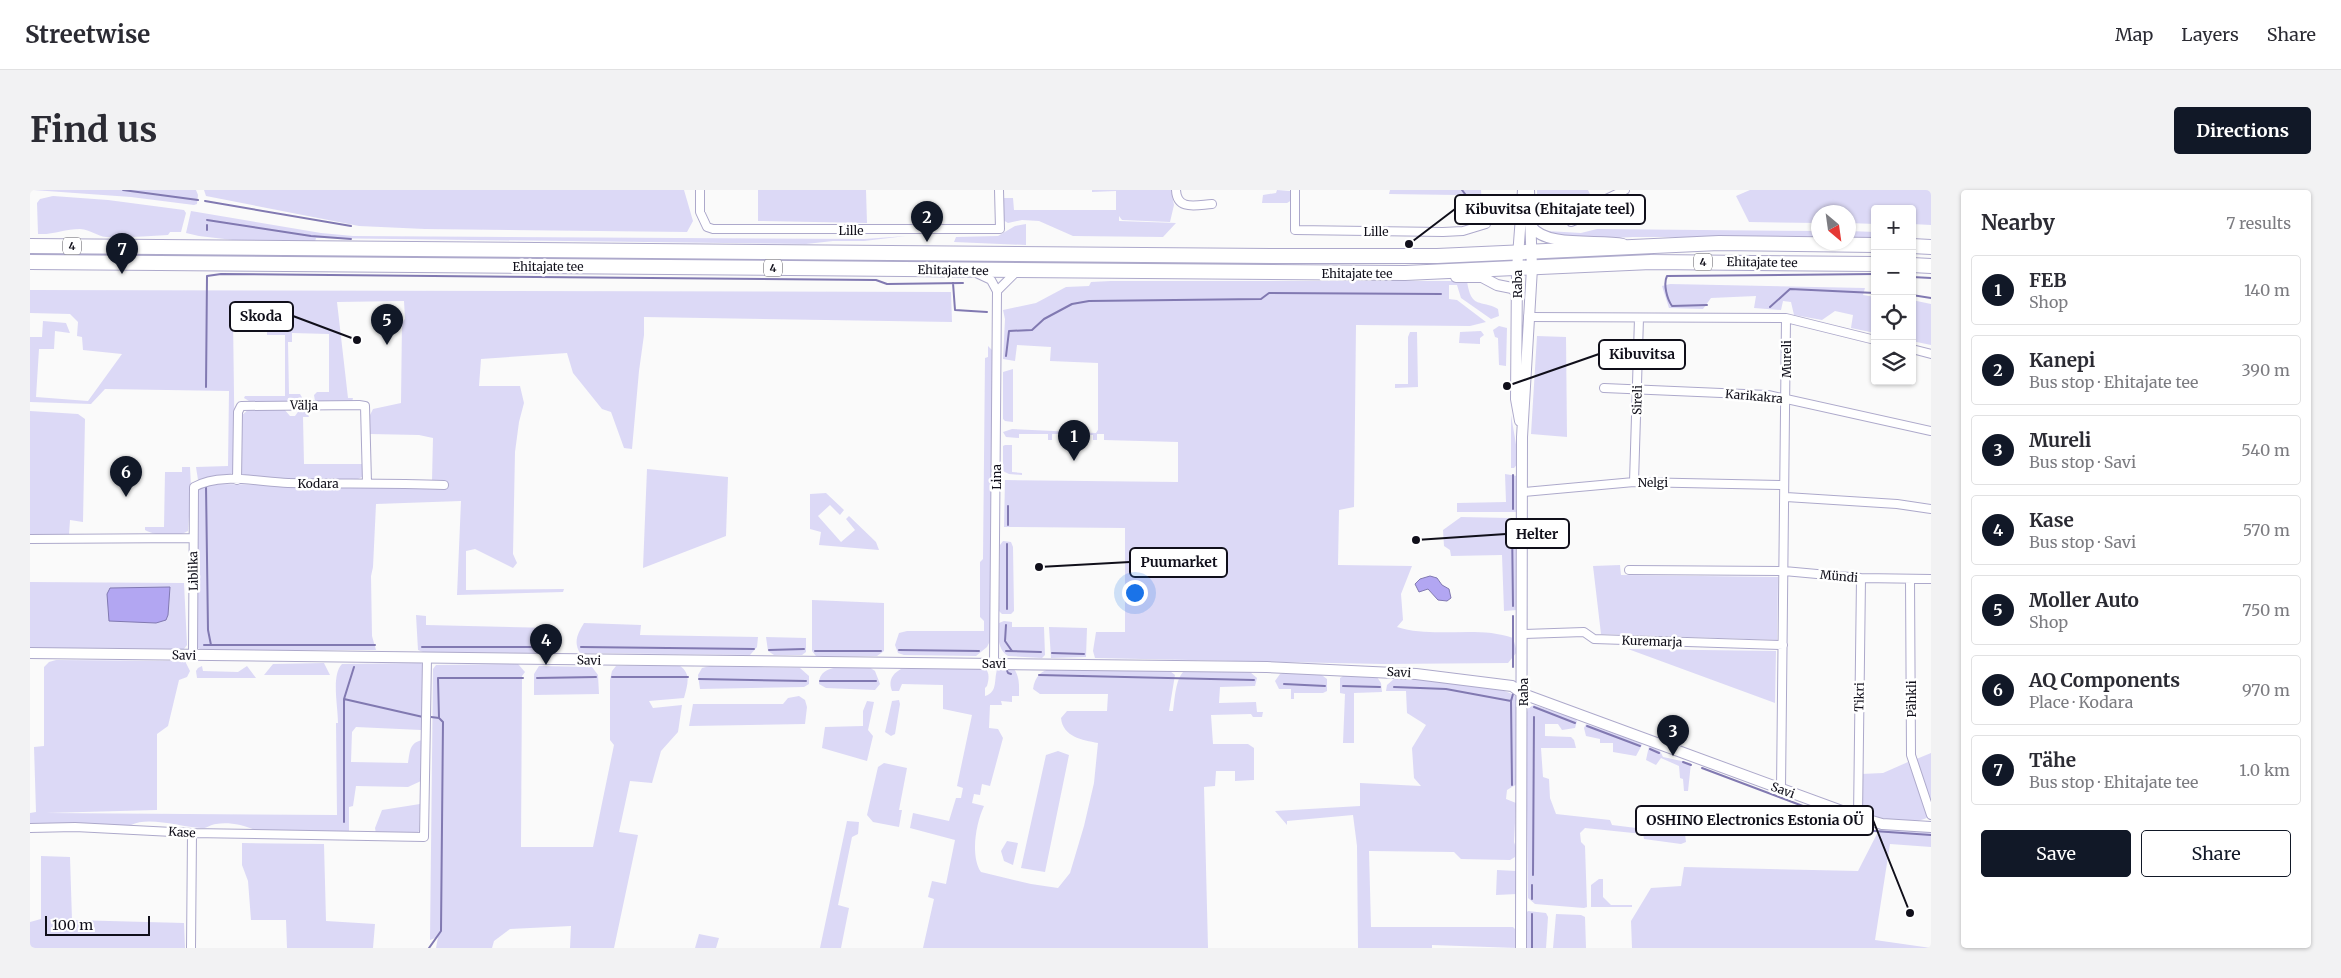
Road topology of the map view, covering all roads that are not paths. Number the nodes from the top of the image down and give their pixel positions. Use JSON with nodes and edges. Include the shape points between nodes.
{"nodes":[{"id":1,"x":700,"y":190,"type":"edge"},
{"id":2,"x":999,"y":190,"type":"edge"},
{"id":3,"x":1176,"y":190,"type":"edge"},
{"id":4,"x":1295,"y":190,"type":"edge"},
{"id":5,"x":1523,"y":190,"type":"edge"},
{"id":6,"x":1529,"y":190,"type":"edge"},
{"id":7,"x":1625,"y":190,"type":"edge"},
{"id":8,"x":1212,"y":204,"type":"dead end"},
{"id":9,"x":1578,"y":212,"type":"dead end"},
{"id":10,"x":1486,"y":224,"type":"dead end"},
{"id":11,"x":1531,"y":226,"type":"junction"},
{"id":12,"x":30,"y":239,"type":"edge"},
{"id":13,"x":1871,"y":245,"type":"edge"},
{"id":14,"x":30,"y":246,"type":"edge"},
{"id":15,"x":115,"y":246,"type":"junction"},
{"id":16,"x":201,"y":246,"type":"junction"},
{"id":17,"x":1636,"y":246,"type":"junction"},
{"id":18,"x":1916,"y":246,"type":"edge"},
{"id":19,"x":1931,"y":247,"type":"edge"},
{"id":20,"x":30,"y":251,"type":"edge"},
{"id":21,"x":1525,"y":252,"type":"junction"},
{"id":22,"x":30,"y":262,"type":"edge"},
{"id":23,"x":1871,"y":264,"type":"edge"},
{"id":24,"x":1916,"y":265,"type":"edge"},
{"id":25,"x":1931,"y":266,"type":"edge"},
{"id":26,"x":1532,"y":268,"type":"junction"},
{"id":27,"x":1516,"y":269,"type":"junction"},
{"id":28,"x":970,"y":270,"type":"junction"},
{"id":29,"x":1017,"y":270,"type":"junction"},
{"id":30,"x":1405,"y":273,"type":"junction"},
{"id":31,"x":997,"y":291,"type":"junction"},
{"id":32,"x":1516,"y":293,"type":"junction"},
{"id":33,"x":1528,"y":318,"type":"junction"},
{"id":34,"x":1639,"y":318,"type":"junction"},
{"id":35,"x":1786,"y":318,"type":"junction"},
{"id":36,"x":1517,"y":319,"type":"junction"},
{"id":37,"x":1871,"y":339,"type":"edge"},
{"id":38,"x":1916,"y":350,"type":"edge"},
{"id":39,"x":1931,"y":354,"type":"edge"},
{"id":40,"x":1604,"y":388,"type":"dead end"},
{"id":41,"x":1637,"y":390,"type":"junction"},
{"id":42,"x":1786,"y":398,"type":"junction"},
{"id":43,"x":1931,"y":431,"type":"edge"},
{"id":44,"x":1522,"y":437,"type":"junction"},
{"id":45,"x":236,"y":480,"type":"junction"},
{"id":46,"x":1634,"y":482,"type":"junction"},
{"id":47,"x":367,"y":483,"type":"junction"},
{"id":48,"x":444,"y":485,"type":"dead end"},
{"id":49,"x":1784,"y":485,"type":"junction"},
{"id":50,"x":194,"y":487,"type":"joint"},
{"id":51,"x":1523,"y":492,"type":"junction"},
{"id":52,"x":1786,"y":497,"type":"junction"},
{"id":53,"x":1931,"y":509,"type":"edge"},
{"id":54,"x":192,"y":538,"type":"junction"},
{"id":55,"x":30,"y":539,"type":"edge"},
{"id":56,"x":1629,"y":570,"type":"dead end"},
{"id":57,"x":1784,"y":571,"type":"junction"},
{"id":58,"x":1861,"y":578,"type":"junction"},
{"id":59,"x":1910,"y":579,"type":"junction"},
{"id":60,"x":1931,"y":579,"type":"edge"},
{"id":61,"x":1523,"y":634,"type":"junction"},
{"id":62,"x":1783,"y":644,"type":"junction"},
{"id":63,"x":30,"y":654,"type":"edge"},
{"id":64,"x":193,"y":655,"type":"junction"},
{"id":65,"x":427,"y":658,"type":"junction"},
{"id":66,"x":994,"y":663,"type":"junction"},
{"id":67,"x":1523,"y":694,"type":"junction"},
{"id":68,"x":1781,"y":789,"type":"junction"},
{"id":69,"x":1931,"y":815,"type":"edge"},
{"id":70,"x":1858,"y":817,"type":"junction"},
{"id":71,"x":1931,"y":827,"type":"edge"},
{"id":72,"x":30,"y":828,"type":"edge"},
{"id":73,"x":192,"y":833,"type":"junction"},
{"id":74,"x":191,"y":948,"type":"edge"},
{"id":75,"x":1521,"y":948,"type":"edge"}],
"edges":[{"from":1,"to":2,"type":"street","name":"Lille","via":[[700,212],[707,227],[1000,229]]},
{"from":3,"to":8,"type":"street","via":[[1179,202]]},
{"from":4,"to":10,"type":"street","name":"Lille","via":[[1295,230],[1443,232]]},
{"from":5,"to":21,"type":"street","name":"Raba"},
{"from":6,"to":11,"type":"street","name":"Raba"},
{"from":7,"to":9,"type":"street"},
{"from":11,"to":17,"type":"street","via":[[1535,232],[1570,242],[1609,241]]},
{"from":11,"to":21,"type":"street","name":"Raba"},
{"from":12,"to":15,"type":"street","via":[[96,240]]},
{"from":13,"to":17,"type":"highway","name":"Ehitajate tee","number":"4"},
{"from":14,"to":15,"type":"highway","name":"Ehitajate tee","number":"4"},
{"from":15,"to":16,"type":"highway","name":"Ehitajate tee","number":"4"},
{"from":16,"to":20,"type":"street","via":[[192,251]]},
{"from":16,"to":21,"type":"highway","name":"Ehitajate tee","number":"4","via":[[1265,256],[1437,256]]},
{"from":17,"to":21,"type":"highway","name":"Ehitajate tee","number":"4"},
{"from":18,"to":19,"type":"highway"},
{"from":21,"to":26,"type":"street","name":"Raba"},
{"from":21,"to":27,"type":"street","name":"Raba"},
{"from":22,"to":28,"type":"highway","name":"Ehitajate tee","number":"4"},
{"from":23,"to":26,"type":"highway","name":"Ehitajate tee","number":"4","via":[[1651,262]]},
{"from":24,"to":25,"type":"highway"},
{"from":26,"to":27,"type":"highway","name":"Ehitajate tee","number":"4"},
{"from":26,"to":33,"type":"street","name":"Raba"},
{"from":27,"to":30,"type":"highway","name":"Ehitajate tee","number":"4"},
{"from":27,"to":32,"type":"street","name":"Raba"},
{"from":28,"to":29,"type":"highway","name":"Ehitajate tee","number":"4"},
{"from":28,"to":31,"type":"street","via":[[991,280]]},
{"from":29,"to":30,"type":"highway","name":"Ehitajate tee","number":"4"},
{"from":29,"to":31,"type":"street"},
{"from":30,"to":32,"type":"street","via":[[1447,278],[1482,277],[1512,288]]},
{"from":31,"to":66,"type":"street","name":"Lina"},
{"from":32,"to":36,"type":"street","name":"Raba"},
{"from":33,"to":34,"type":"street"},
{"from":33,"to":36,"type":"street"},
{"from":33,"to":44,"type":"street","name":"Raba"},
{"from":34,"to":35,"type":"street"},
{"from":34,"to":41,"type":"street","name":"Sireli"},
{"from":35,"to":37,"type":"street"},
{"from":35,"to":42,"type":"street","name":"Mureli"},
{"from":36,"to":44,"type":"street","name":"Raba","via":[[1516,399]]},
{"from":38,"to":39,"type":"street"},
{"from":40,"to":41,"type":"street","name":"Karikakra"},
{"from":41,"to":42,"type":"street","name":"Karikakra"},
{"from":41,"to":46,"type":"street","name":"Sireli"},
{"from":42,"to":43,"type":"street","name":"Karikakra"},
{"from":42,"to":49,"type":"street","name":"Mureli"},
{"from":44,"to":51,"type":"street","name":"Raba"},
{"from":45,"to":47,"type":"street","name":"Kodara"},
{"from":45,"to":47,"type":"street","name":"Välja","via":[[238,412],[241,406],[359,405],[365,406]]},
{"from":45,"to":50,"type":"street","name":"Kodara","via":[[204,481]]},
{"from":46,"to":49,"type":"street","name":"Nelgi"},
{"from":46,"to":51,"type":"street","name":"Nelgi"},
{"from":47,"to":48,"type":"street","name":"Kodara"},
{"from":49,"to":52,"type":"street","name":"Mureli"},
{"from":50,"to":54,"type":"street","name":"Liblika"},
{"from":51,"to":61,"type":"street","name":"Raba"},
{"from":52,"to":53,"type":"street"},
{"from":52,"to":57,"type":"street","name":"Mureli"},
{"from":54,"to":55,"type":"street"},
{"from":54,"to":64,"type":"street","name":"Liblika"},
{"from":56,"to":57,"type":"street","name":"Mündi"},
{"from":57,"to":58,"type":"street","name":"Mündi"},
{"from":57,"to":62,"type":"street","name":"Mureli"},
{"from":58,"to":59,"type":"street","name":"Mündi"},
{"from":58,"to":70,"type":"street","name":"Tikri"},
{"from":59,"to":60,"type":"street","name":"Mündi"},
{"from":59,"to":69,"type":"street","name":"Pähkli","via":[[1911,756]]},
{"from":61,"to":62,"type":"street","name":"Kuremarja","via":[[1584,632],[1594,639]]},
{"from":61,"to":67,"type":"street","name":"Raba"},
{"from":62,"to":68,"type":"street","name":"Mureli"},
{"from":63,"to":64,"type":"street","name":"Savi"},
{"from":64,"to":65,"type":"street","name":"Savi"},
{"from":65,"to":66,"type":"street","name":"Savi"},
{"from":65,"to":73,"type":"street","name":"Kase","via":[[424,837]]},
{"from":66,"to":67,"type":"street","name":"Savi","via":[[1374,671],[1453,677],[1512,686]]},
{"from":67,"to":68,"type":"street","name":"Savi"},
{"from":67,"to":75,"type":"street","name":"Raba"},
{"from":68,"to":70,"type":"street","name":"Savi"},
{"from":70,"to":71,"type":"street","name":"Savi","via":[[1882,824]]},
{"from":72,"to":73,"type":"street","name":"Kase"},
{"from":73,"to":74,"type":"street"}]}
